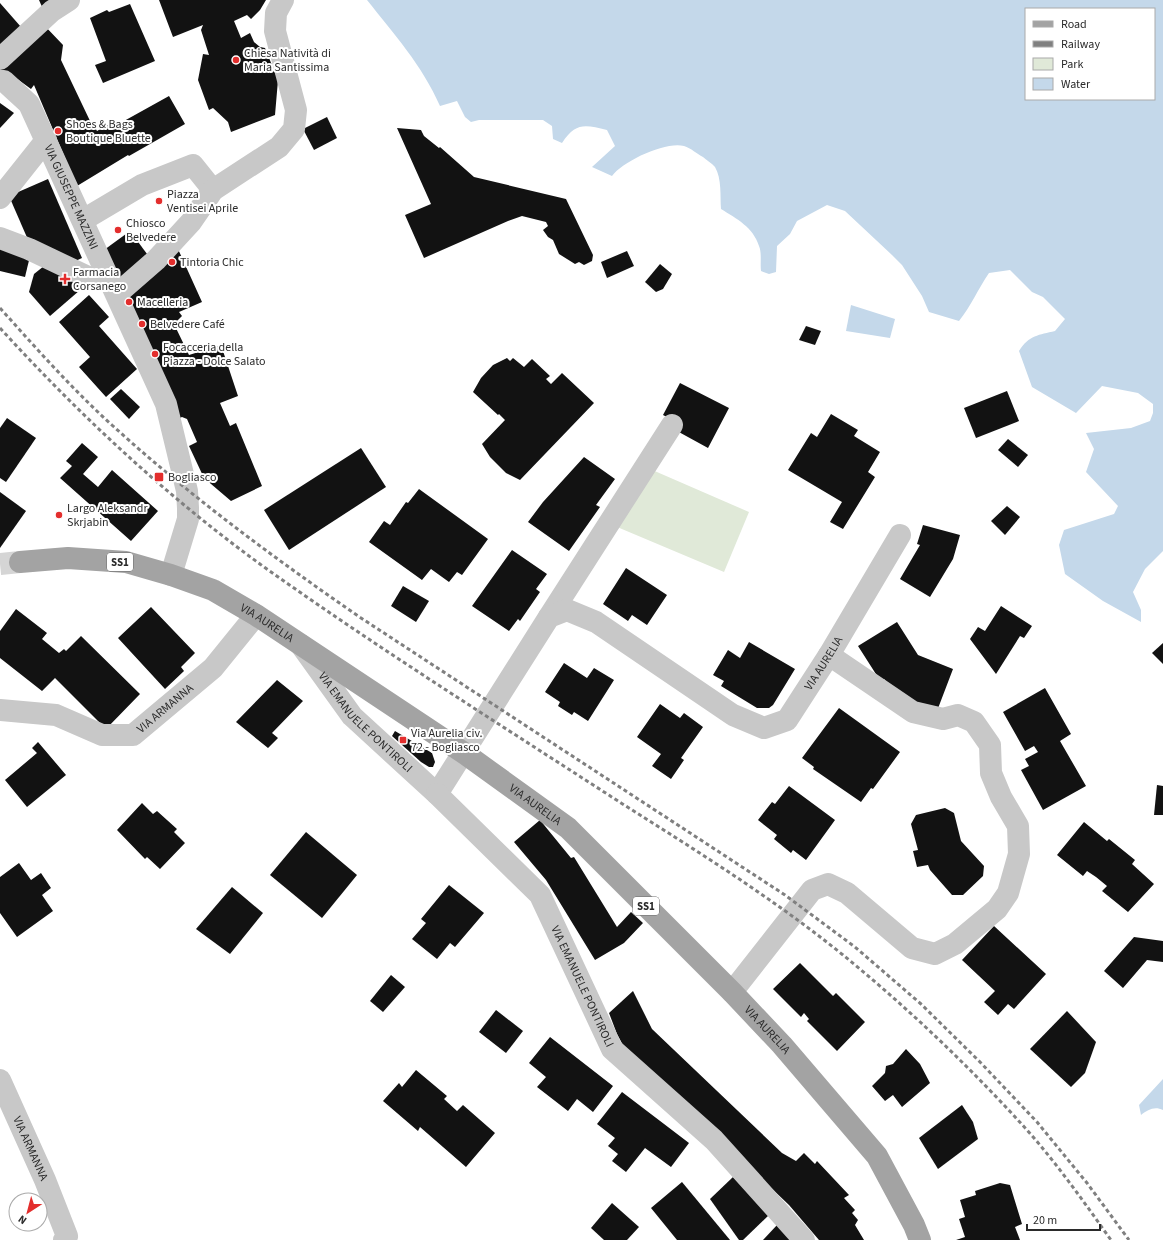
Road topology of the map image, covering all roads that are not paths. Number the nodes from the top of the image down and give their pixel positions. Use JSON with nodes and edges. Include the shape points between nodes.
{"nodes":[{"id":1,"x":69,"y":0,"type":"edge"},
{"id":2,"x":283,"y":0,"type":"edge"},
{"id":3,"x":0,"y":59,"type":"edge"},
{"id":4,"x":0,"y":81,"type":"edge"},
{"id":5,"x":46,"y":140,"type":"junction"},
{"id":6,"x":213,"y":190,"type":"junction"},
{"id":7,"x":0,"y":198,"type":"edge"},
{"id":8,"x":83,"y":220,"type":"junction"},
{"id":9,"x":0,"y":238,"type":"edge"},
{"id":10,"x":107,"y":275,"type":"junction"},
{"id":11,"x":117,"y":294,"type":"junction"},
{"id":12,"x":672,"y":425,"type":"dead end"},
{"id":13,"x":900,"y":535,"type":"dead end"},
{"id":14,"x":20,"y":562,"type":"tunnel mouth"},
{"id":15,"x":171,"y":575,"type":"junction"},
{"id":16,"x":256,"y":615,"type":"junction"},
{"id":17,"x":549,"y":618,"type":"junction"},
{"id":18,"x":300,"y":644,"type":"junction"},
{"id":19,"x":829,"y":655,"type":"junction"},
{"id":20,"x":0,"y":710,"type":"edge"},
{"id":21,"x":469,"y":746,"type":"junction"},
{"id":22,"x":437,"y":794,"type":"junction"},
{"id":23,"x":732,"y":992,"type":"junction"},
{"id":24,"x":0,"y":1080,"type":"edge"},
{"id":25,"x":64,"y":1240,"type":"edge"},
{"id":26,"x":804,"y":1240,"type":"edge"},
{"id":27,"x":920,"y":1240,"type":"edge"}],
"edges":[{"from":1,"to":3,"type":"street","via":[[52,11]]},
{"from":2,"to":6,"type":"street","via":[[276,13],[275,31],[296,110],[294,129],[279,147]]},
{"from":4,"to":5,"type":"street","name":"VIA GIUSEPPE MAZZINI","via":[[4,81],[29,104]]},
{"from":5,"to":7,"type":"street"},
{"from":5,"to":8,"type":"street","name":"VIA GIUSEPPE MAZZINI"},
{"from":6,"to":8,"type":"street","via":[[193,165],[142,185]]},
{"from":6,"to":11,"type":"street","via":[[191,222],[156,260]]},
{"from":8,"to":10,"type":"street","name":"VIA GIUSEPPE MAZZINI"},
{"from":9,"to":10,"type":"street","via":[[90,278]]},
{"from":10,"to":11,"type":"street","name":"VIA GIUSEPPE MAZZINI"},
{"from":11,"to":15,"type":"street","name":"VIA GIUSEPPE MAZZINI","via":[[166,404],[187,490],[188,519]]},
{"from":12,"to":17,"type":"street"},
{"from":13,"to":19,"type":"street","name":"VIA AURELIA"},
{"from":14,"to":15,"type":"main road","name":"VIA AURELIA","number":"SS1","via":[[68,558],[126,562]]},
{"from":15,"to":16,"type":"main road","name":"VIA AURELIA","number":"SS1","via":[[213,590]]},
{"from":16,"to":18,"type":"main road","name":"VIA AURELIA","number":"SS1"},
{"from":16,"to":20,"type":"street","name":"VIA ARMANNA","via":[[213,668],[133,735],[102,735],[56,715]]},
{"from":17,"to":19,"type":"street","name":"VIA AURELIA","via":[[567,610],[596,622],[733,715],[764,728],[787,720]]},
{"from":17,"to":21,"type":"street"},
{"from":18,"to":21,"type":"main road","name":"VIA AURELIA","number":"SS1"},
{"from":18,"to":22,"type":"street","name":"VIA EMANUELE PONTIROLI","via":[[352,716]]},
{"from":19,"to":23,"type":"street","via":[[913,712],[943,719],[958,715],[974,722],[990,745],[991,773],[1018,826],[1019,854],[1008,893],[997,909],[955,944],[935,954],[912,948],[847,893],[828,884],[812,890]]},
{"from":21,"to":22,"type":"street"},
{"from":21,"to":23,"type":"main road","name":"VIA AURELIA","number":"SS1","via":[[568,828]]},
{"from":22,"to":26,"type":"street","name":"VIA EMANUELE PONTIROLI","via":[[540,895],[612,1049],[714,1140]]},
{"from":23,"to":27,"type":"main road","name":"VIA AURELIA","number":"SS1","via":[[782,1045],[877,1156]]},
{"from":24,"to":25,"type":"street","name":"VIA ARMANNA","via":[[45,1180],[66,1236]]}]}
